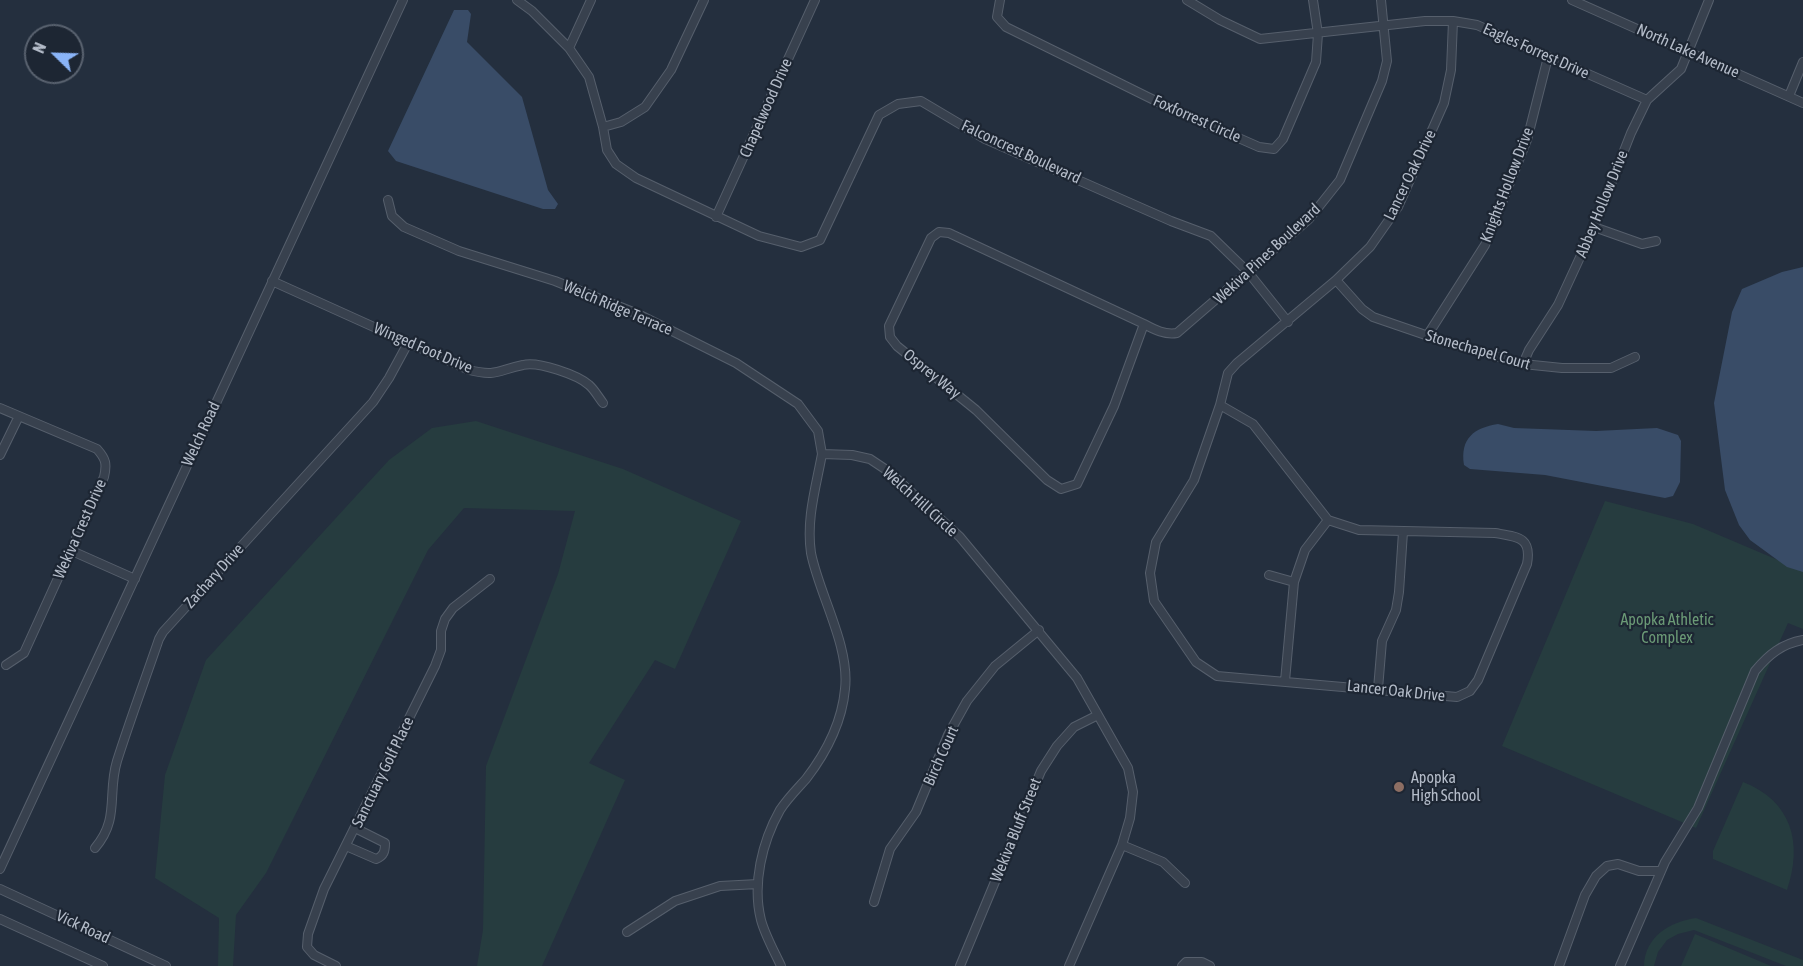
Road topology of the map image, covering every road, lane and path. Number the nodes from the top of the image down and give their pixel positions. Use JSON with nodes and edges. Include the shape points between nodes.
{"nodes":[{"id":1,"x":403,"y":0,"type":"edge"},
{"id":2,"x":517,"y":0,"type":"edge"},
{"id":3,"x":591,"y":0,"type":"edge"},
{"id":4,"x":704,"y":0,"type":"edge"},
{"id":5,"x":815,"y":0,"type":"edge"},
{"id":6,"x":1000,"y":0,"type":"edge"},
{"id":7,"x":1187,"y":0,"type":"edge"},
{"id":8,"x":1313,"y":0,"type":"edge"},
{"id":9,"x":1381,"y":0,"type":"edge"},
{"id":10,"x":1572,"y":0,"type":"edge"},
{"id":11,"x":1709,"y":0,"type":"edge"},
{"id":12,"x":1588,"y":3,"type":"edge"},
{"id":13,"x":1453,"y":21,"type":"junction"},
{"id":14,"x":1385,"y":26,"type":"junction"},
{"id":15,"x":1318,"y":34,"type":"junction"},
{"id":16,"x":569,"y":48,"type":"junction"},
{"id":17,"x":1688,"y":51,"type":"junction"},
{"id":18,"x":1548,"y":57,"type":"junction"},
{"id":19,"x":1803,"y":62,"type":"edge"},
{"id":20,"x":1789,"y":96,"type":"junction"},
{"id":21,"x":1647,"y":100,"type":"junction"},
{"id":22,"x":1803,"y":103,"type":"edge"},
{"id":23,"x":603,"y":127,"type":"junction"},
{"id":24,"x":388,"y":200,"type":"dead end"},
{"id":25,"x":716,"y":217,"type":"junction"},
{"id":26,"x":1594,"y":227,"type":"junction"},
{"id":27,"x":1656,"y":241,"type":"dead end"},
{"id":28,"x":1248,"y":272,"type":"junction"},
{"id":29,"x":1336,"y":280,"type":"junction"},
{"id":30,"x":272,"y":281,"type":"junction"},
{"id":31,"x":1209,"y":307,"type":"joint"},
{"id":32,"x":1288,"y":322,"type":"junction"},
{"id":33,"x":1144,"y":324,"type":"junction"},
{"id":34,"x":1427,"y":336,"type":"junction"},
{"id":35,"x":408,"y":343,"type":"junction"},
{"id":36,"x":1635,"y":357,"type":"dead end"},
{"id":37,"x":1523,"y":364,"type":"junction"},
{"id":38,"x":603,"y":403,"type":"dead end"},
{"id":39,"x":1221,"y":405,"type":"junction"},
{"id":40,"x":0,"y":408,"type":"edge"},
{"id":41,"x":19,"y":416,"type":"junction"},
{"id":42,"x":822,"y":454,"type":"junction"},
{"id":43,"x":0,"y":455,"type":"edge"},
{"id":44,"x":1328,"y":520,"type":"junction"},
{"id":45,"x":1403,"y":532,"type":"junction"},
{"id":46,"x":72,"y":550,"type":"junction"},
{"id":47,"x":1269,"y":575,"type":"dead end"},
{"id":48,"x":135,"y":579,"type":"junction"},
{"id":49,"x":490,"y":579,"type":"dead end"},
{"id":50,"x":1294,"y":582,"type":"junction"},
{"id":51,"x":1039,"y":630,"type":"junction"},
{"id":52,"x":1803,"y":640,"type":"edge"},
{"id":53,"x":6,"y":665,"type":"dead end"},
{"id":54,"x":1285,"y":681,"type":"junction"},
{"id":55,"x":1378,"y":689,"type":"junction"},
{"id":56,"x":1098,"y":715,"type":"junction"},
{"id":57,"x":355,"y":828,"type":"junction"},
{"id":58,"x":1122,"y":845,"type":"junction"},
{"id":59,"x":346,"y":846,"type":"junction"},
{"id":60,"x":95,"y":848,"type":"dead end"},
{"id":61,"x":0,"y":869,"type":"edge"},
{"id":62,"x":1661,"y":871,"type":"junction"},
{"id":63,"x":1185,"y":883,"type":"dead end"},
{"id":64,"x":758,"y":884,"type":"junction"},
{"id":65,"x":0,"y":889,"type":"edge"},
{"id":66,"x":874,"y":902,"type":"dead end"},
{"id":67,"x":0,"y":919,"type":"edge"},
{"id":68,"x":627,"y":932,"type":"dead end"},
{"id":69,"x":102,"y":966,"type":"edge"},
{"id":70,"x":166,"y":966,"type":"edge"},
{"id":71,"x":336,"y":966,"type":"edge"},
{"id":72,"x":780,"y":966,"type":"edge"},
{"id":73,"x":960,"y":966,"type":"edge"},
{"id":74,"x":1069,"y":966,"type":"edge"},
{"id":75,"x":1182,"y":966,"type":"edge"},
{"id":76,"x":1210,"y":966,"type":"edge"},
{"id":77,"x":1558,"y":966,"type":"edge"},
{"id":78,"x":1620,"y":966,"type":"edge"}],
"edges":[{"from":1,"to":30,"type":"street","name":"Welch Road"},
{"from":2,"to":16,"type":"street","name":"Falconcrest Boulevard"},
{"from":3,"to":16,"type":"street"},
{"from":4,"to":23,"type":"street","via":[[671,70],[645,106],[621,122]]},
{"from":5,"to":25,"type":"street","name":"Chapelwood Drive"},
{"from":6,"to":15,"type":"street","name":"Foxforrest Circle","via":[[997,17],[1006,27],[1259,147],[1274,148],[1283,139],[1316,62]]},
{"from":7,"to":15,"type":"street","name":"Eagles Forrest Drive","via":[[1260,39]]},
{"from":8,"to":15,"type":"street","name":"Foxforrest Circle"},
{"from":9,"to":14,"type":"street","name":"Wekiva Pines Boulevard"},
{"from":10,"to":12,"type":"street","name":"North Lake Avenue"},
{"from":11,"to":17,"type":"street","name":"Abbey Hollow Drive"},
{"from":12,"to":17,"type":"street","name":"North Lake Avenue"},
{"from":13,"to":14,"type":"street","name":"Eagles Forrest Drive"},
{"from":13,"to":18,"type":"street","name":"Eagles Forrest Drive","via":[[1477,25]]},
{"from":13,"to":29,"type":"street","name":"Lancer Oak Drive","via":[[1444,103],[1398,207],[1370,247]]},
{"from":14,"to":15,"type":"street","name":"Eagles Forrest Drive"},
{"from":14,"to":28,"type":"street","name":"Wekiva Pines Boulevard","via":[[1387,61],[1382,81],[1340,180],[1309,219]]},
{"from":16,"to":23,"type":"street","name":"Falconcrest Boulevard","via":[[589,78]]},
{"from":17,"to":20,"type":"street","name":"North Lake Avenue"},
{"from":17,"to":21,"type":"street","name":"Abbey Hollow Drive","via":[[1681,69]]},
{"from":18,"to":21,"type":"street","name":"Eagles Forrest Drive"},
{"from":18,"to":34,"type":"street","name":"Knights Hollow Drive","via":[[1527,140],[1485,245]]},
{"from":19,"to":20,"type":"street"},
{"from":20,"to":22,"type":"street","name":"North Lake Avenue"},
{"from":21,"to":26,"type":"street","name":"Abbey Hollow Drive"},
{"from":23,"to":25,"type":"street","name":"Falconcrest Boulevard","via":[[607,150],[616,164],[636,178]]},
{"from":24,"to":42,"type":"street","name":"Welch Ridge Terrace","via":[[392,216],[404,227],[459,251],[555,281],[638,314],[736,363],[798,404],[818,431]]},
{"from":25,"to":28,"type":"street","name":"Falconcrest Boulevard","via":[[759,236],[801,247],[820,240],[879,115],[898,104],[921,101],[986,139],[1210,236]]},
{"from":26,"to":27,"type":"street","via":[[1642,244]]},
{"from":26,"to":37,"type":"street","name":"Abbey Hollow Drive","via":[[1558,305]]},
{"from":28,"to":31,"type":"street","name":"Wekiva Pines Boulevard"},
{"from":28,"to":32,"type":"street","name":"Falconcrest Boulevard"},
{"from":29,"to":32,"type":"street","name":"Lancer Oak Drive"},
{"from":29,"to":34,"type":"street","name":"Stonechapel Court","via":[[1373,317]]},
{"from":30,"to":35,"type":"street","name":"Winged Foot Drive"},
{"from":30,"to":48,"type":"street","name":"Welch Road"},
{"from":31,"to":33,"type":"street","name":"Osprey Way","via":[[1178,333],[1169,334]]},
{"from":32,"to":39,"type":"street","name":"Lancer Oak Drive","via":[[1236,363],[1228,373]]},
{"from":33,"to":33,"type":"street","name":"Osprey Way","via":[[949,233],[939,232],[931,238],[889,326],[890,338],[897,346],[976,410],[1061,489],[1077,484],[1114,406]]},
{"from":34,"to":37,"type":"street","name":"Stonechapel Court"},
{"from":35,"to":38,"type":"street","name":"Winged Foot Drive","via":[[486,374],[536,363],[550,367],[589,384]]},
{"from":35,"to":60,"type":"street","name":"Zachary Drive","via":[[373,402],[163,632],[116,764],[110,826]]},
{"from":36,"to":37,"type":"street","name":"Stonechapel Court","via":[[1611,368]]},
{"from":39,"to":44,"type":"street","via":[[1253,424]]},
{"from":39,"to":54,"type":"street","name":"Lancer Oak Drive","via":[[1194,480],[1156,542],[1150,573],[1154,601],[1196,662],[1217,676]]},
{"from":40,"to":41,"type":"street","name":"Wekiva Crest Drive"},
{"from":41,"to":43,"type":"street"},
{"from":41,"to":46,"type":"street","name":"Wekiva Crest Drive","via":[[98,449],[104,457],[104,477]]},
{"from":42,"to":51,"type":"street","name":"Welch Hill Circle","via":[[870,459],[888,471],[960,537]]},
{"from":42,"to":64,"type":"street","via":[[809,515],[812,553],[842,650],[846,687],[839,719],[826,750],[781,808],[767,835]]},
{"from":44,"to":45,"type":"street","name":"Lancer Oak Drive","via":[[1359,530]]},
{"from":44,"to":50,"type":"street","via":[[1305,550]]},
{"from":45,"to":55,"type":"street","via":[[1399,592],[1396,610],[1382,641]]},
{"from":45,"to":55,"type":"street","name":"Lancer Oak Drive","via":[[1495,533],[1526,542],[1530,551],[1478,680],[1470,691],[1457,698]]},
{"from":46,"to":48,"type":"street"},
{"from":46,"to":53,"type":"street","name":"Wekiva Crest Drive","via":[[24,653]]},
{"from":47,"to":50,"type":"street"},
{"from":48,"to":61,"type":"street","name":"Welch Road"},
{"from":49,"to":57,"type":"street","name":"Sanctuary Golf Place","via":[[445,619],[435,666]]},
{"from":50,"to":54,"type":"street"},
{"from":51,"to":56,"type":"street","name":"Welch Hill Circle","via":[[1077,678]]},
{"from":51,"to":66,"type":"street","name":"Birch Court","via":[[995,666],[967,701],[948,735],[916,812],[890,849]]},
{"from":52,"to":62,"type":"street","via":[[1768,655],[1755,671],[1698,808]]},
{"from":54,"to":55,"type":"street","name":"Lancer Oak Drive"},
{"from":56,"to":58,"type":"street","name":"Welch Hill Circle","via":[[1128,768],[1133,792]]},
{"from":56,"to":73,"type":"street","name":"Wekiva Bluff Street","via":[[1074,727],[1041,771]]},
{"from":57,"to":59,"type":"street","name":"Sanctuary Golf Place"},
{"from":57,"to":59,"type":"street","via":[[385,843],[385,850],[376,859]]},
{"from":58,"to":63,"type":"street","via":[[1163,862]]},
{"from":58,"to":74,"type":"street","name":"Welch Hill Circle"},
{"from":59,"to":71,"type":"street","name":"Sanctuary Golf Place","via":[[308,934],[307,947],[314,956]]},
{"from":62,"to":77,"type":"street","via":[[1639,871],[1618,864],[1596,876]]},
{"from":62,"to":78,"type":"street"},
{"from":64,"to":68,"type":"street","via":[[720,886],[675,901]]},
{"from":64,"to":72,"type":"street","via":[[761,920]]},
{"from":65,"to":70,"type":"street","name":"Vick Road"},
{"from":67,"to":69,"type":"street"},
{"from":75,"to":76,"type":"street","via":[[1186,962]]}]}
